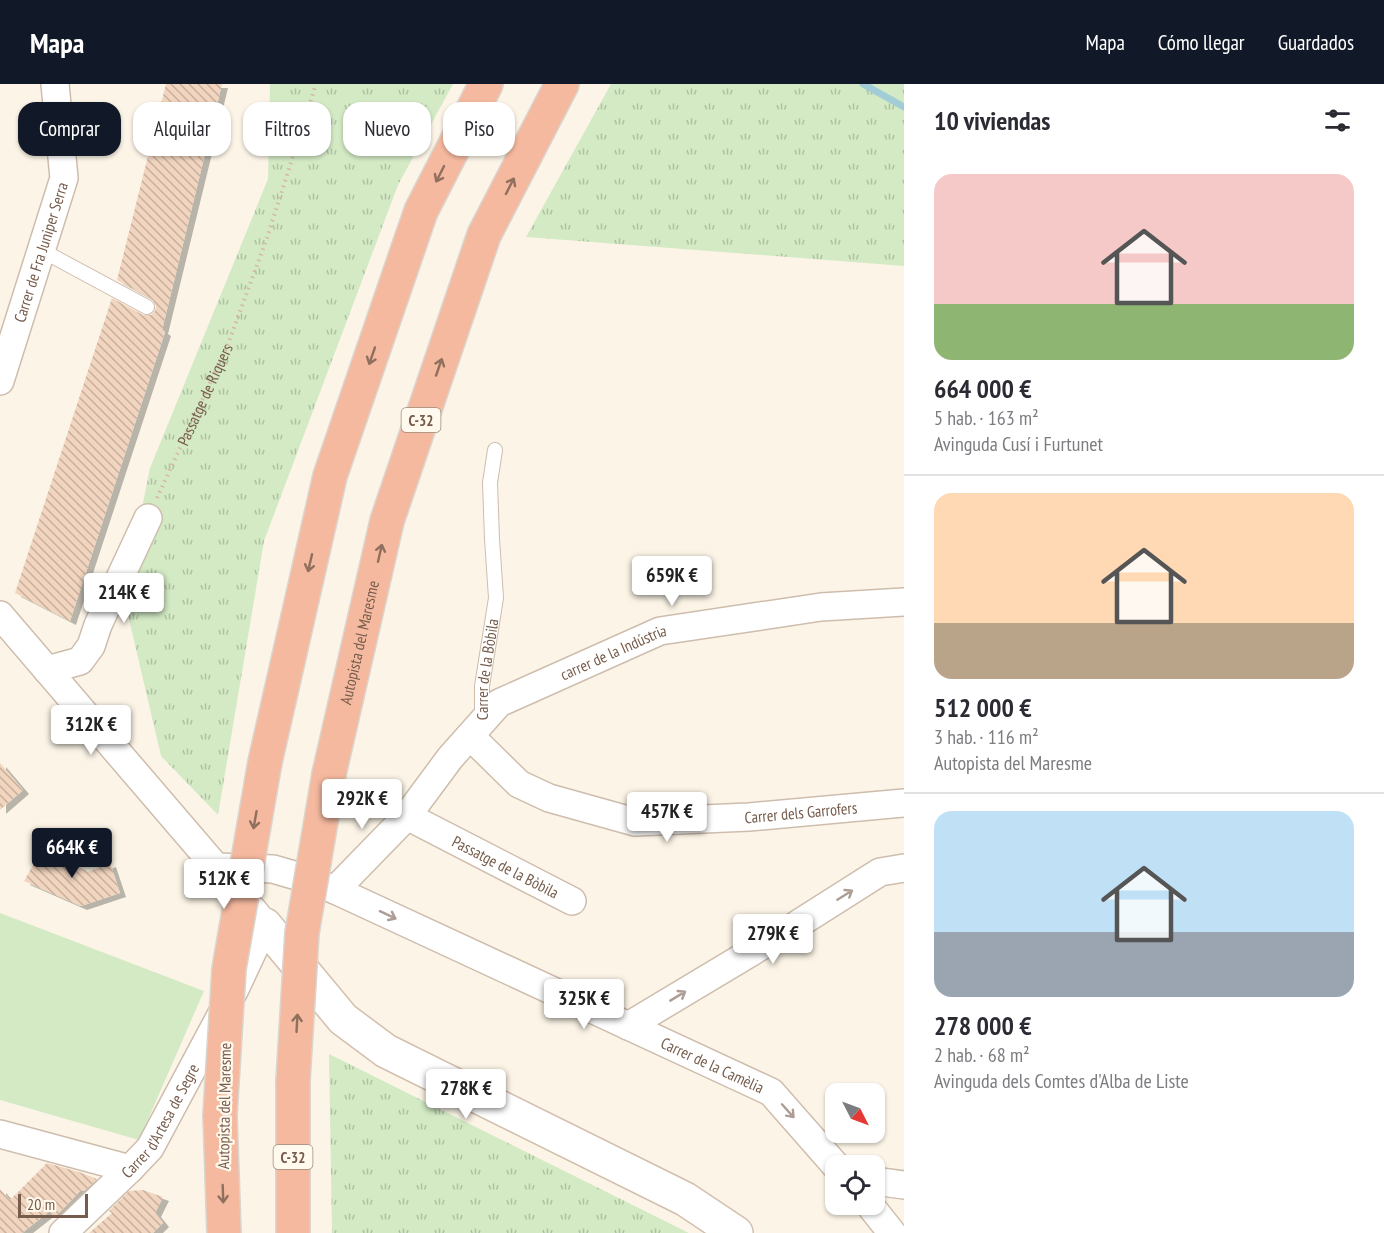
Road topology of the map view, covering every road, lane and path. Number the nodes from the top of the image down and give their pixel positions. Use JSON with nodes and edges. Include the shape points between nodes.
{"nodes":[{"id":1,"x":55,"y":84,"type":"edge"},
{"id":2,"x":316,"y":84,"type":"edge"},
{"id":3,"x":486,"y":84,"type":"edge"},
{"id":4,"x":562,"y":84,"type":"edge"},
{"id":5,"x":41,"y":250,"type":"junction"},
{"id":6,"x":147,"y":307,"type":"dead end"},
{"id":7,"x":0,"y":381,"type":"edge"},
{"id":8,"x":495,"y":450,"type":"dead end"},
{"id":9,"x":148,"y":518,"type":"joint"},
{"id":10,"x":904,"y":602,"type":"edge"},
{"id":11,"x":0,"y":615,"type":"edge"},
{"id":12,"x":47,"y":670,"type":"junction"},
{"id":13,"x":476,"y":729,"type":"junction"},
{"id":14,"x":904,"y":803,"type":"edge"},
{"id":15,"x":407,"y":816,"type":"junction"},
{"id":16,"x":217,"y":867,"type":"junction"},
{"id":17,"x":904,"y":868,"type":"edge"},
{"id":18,"x":335,"y":890,"type":"junction"},
{"id":19,"x":572,"y":901,"type":"dead end"},
{"id":20,"x":265,"y":925,"type":"junction"},
{"id":21,"x":628,"y":1026,"type":"junction"},
{"id":22,"x":5,"y":1141,"type":"edge"},
{"id":23,"x":826,"y":1155,"type":"edge"},
{"id":24,"x":130,"y":1169,"type":"junction"},
{"id":25,"x":885,"y":1182,"type":"edge"},
{"id":26,"x":904,"y":1185,"type":"edge"},
{"id":27,"x":878,"y":1215,"type":"edge"},
{"id":28,"x":63,"y":1233,"type":"edge"},
{"id":29,"x":224,"y":1233,"type":"edge"},
{"id":30,"x":293,"y":1233,"type":"edge"},
{"id":31,"x":736,"y":1233,"type":"edge"},
{"id":32,"x":892,"y":1233,"type":"edge"}],
"edges":[{"from":1,"to":5,"type":"street","name":"Carrer de Fra Juniper Serra","via":[[64,178]]},
{"from":2,"to":9,"type":"path","name":"Passatge de Riquers","via":[[228,344]]},
{"from":3,"to":29,"type":"highway","name":"Autopista del Maresme","one_way":true,"bridge":true,"via":[[421,211],[330,476],[265,762],[229,969],[220,1115]]},
{"from":30,"to":4,"type":"highway","name":"Autopista del Maresme","number":"C-32","one_way":true,"bridge":true,"via":[[293,1081],[302,933],[329,774],[387,521],[484,235]]},
{"from":5,"to":6,"type":"lane"},
{"from":5,"to":7,"type":"street","name":"Carrer de Fra Juniper Serra"},
{"from":8,"to":13,"type":"lane","name":"Carrer de la Bòbila","via":[[490,483],[496,598]]},
{"from":9,"to":12,"type":"street","via":[[91,646],[80,661]]},
{"from":10,"to":13,"type":"street","name":"carrer de la Indústria","via":[[821,607],[660,632],[499,703]]},
{"from":11,"to":12,"type":"street"},
{"from":12,"to":16,"type":"street","via":[[110,727]]},
{"from":13,"to":14,"type":"street","name":"Carrer dels Garrofers","via":[[519,784],[549,798],[635,822],[749,817]]},
{"from":13,"to":15,"type":"street","name":"Carrer de la Bòbila"},
{"from":15,"to":18,"type":"street","name":"Carrer de la Bòbila"},
{"from":15,"to":19,"type":"street","name":"Passatge de la Bòbila"},
{"from":16,"to":18,"type":"street","via":[[273,869]]},
{"from":16,"to":20,"type":"street"},
{"from":21,"to":17,"type":"street","one_way":true,"via":[[880,872]]},
{"from":18,"to":21,"type":"street","name":"Carrer de la Camèlia","one_way":true},
{"from":20,"to":24,"type":"street","name":"Carrer d'Artesa de Segre","via":[[236,989],[150,1148]]},
{"from":20,"to":31,"type":"street","via":[[343,1019],[386,1051],[685,1199]]},
{"from":21,"to":23,"type":"street","name":"Carrer de la Camèlia","one_way":true,"via":[[771,1092]]},
{"from":22,"to":24,"type":"street"},
{"from":24,"to":28,"type":"street","name":"Carrer d'Artesa de Segre"},
{"from":25,"to":26,"type":"street"},
{"from":27,"to":32,"type":"street"}]}
